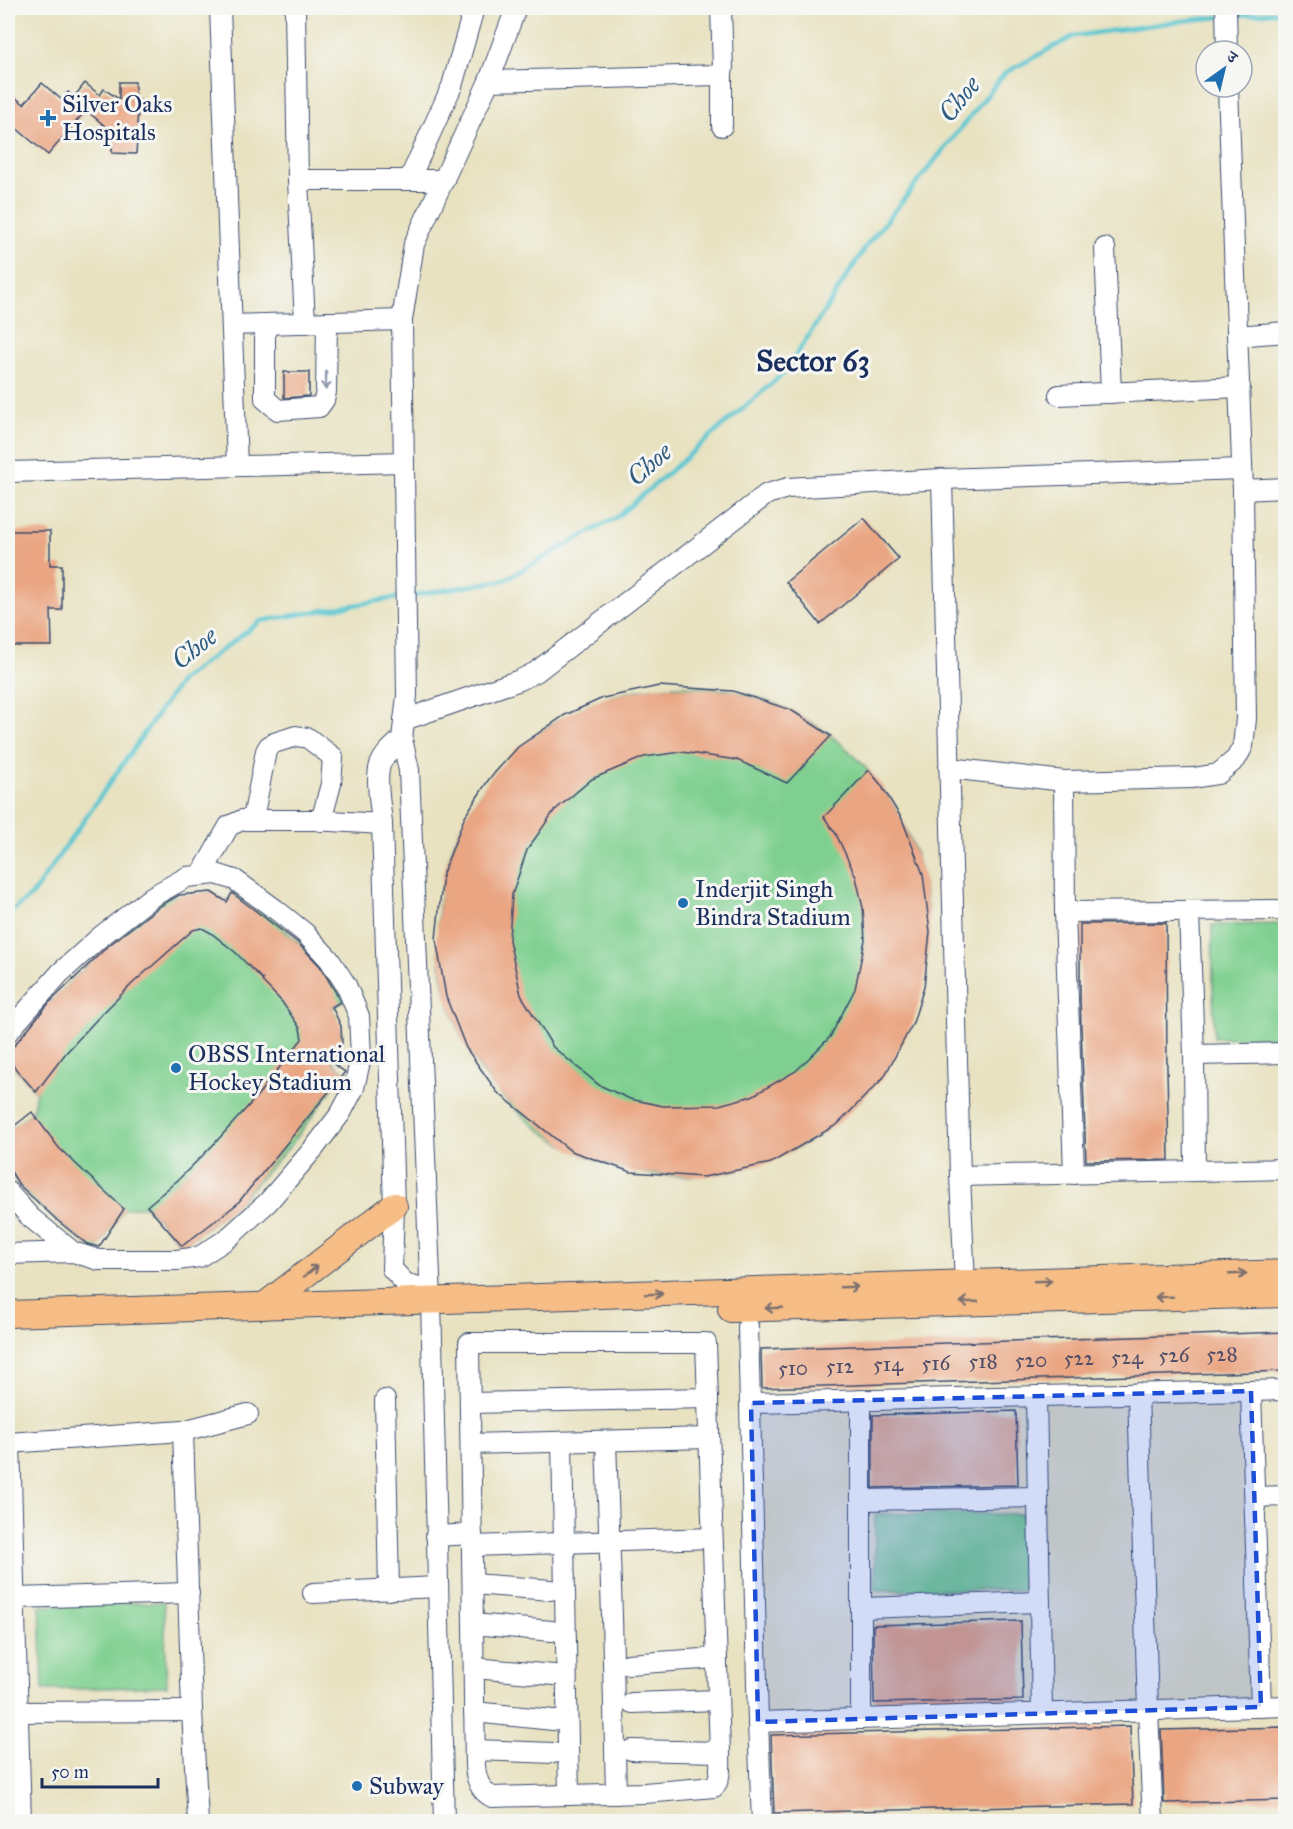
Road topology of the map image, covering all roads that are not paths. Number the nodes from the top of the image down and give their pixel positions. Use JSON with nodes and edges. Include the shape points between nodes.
{"nodes":[{"id":1,"x":220,"y":8,"type":"edge"},
{"id":2,"x":295,"y":8,"type":"edge"},
{"id":3,"x":474,"y":8,"type":"edge"},
{"id":4,"x":516,"y":8,"type":"edge"},
{"id":5,"x":721,"y":8,"type":"edge"},
{"id":6,"x":1226,"y":8,"type":"edge"},
{"id":7,"x":1227,"y":39,"type":"edge"},
{"id":8,"x":722,"y":73,"type":"junction"},
{"id":9,"x":489,"y":81,"type":"junction"},
{"id":10,"x":1228,"y":99,"type":"edge"},
{"id":11,"x":722,"y":126,"type":"dead end"},
{"id":12,"x":298,"y":180,"type":"junction"},
{"id":13,"x":409,"y":180,"type":"junction"},
{"id":14,"x":444,"y":180,"type":"junction"},
{"id":15,"x":1105,"y":248,"type":"dead end"},
{"id":16,"x":402,"y":320,"type":"junction"},
{"id":17,"x":327,"y":322,"type":"junction"},
{"id":18,"x":305,"y":323,"type":"junction"},
{"id":19,"x":266,"y":324,"type":"junction"},
{"id":20,"x":232,"y":325,"type":"junction"},
{"id":21,"x":1286,"y":332,"type":"edge"},
{"id":22,"x":1237,"y":336,"type":"junction"},
{"id":23,"x":1240,"y":387,"type":"junction"},
{"id":24,"x":1112,"y":393,"type":"junction"},
{"id":25,"x":1059,"y":395,"type":"dead end"},
{"id":26,"x":404,"y":462,"type":"junction"},
{"id":27,"x":237,"y":466,"type":"junction"},
{"id":28,"x":1242,"y":470,"type":"junction"},
{"id":29,"x":8,"y":472,"type":"edge"},
{"id":30,"x":942,"y":479,"type":"junction"},
{"id":31,"x":1286,"y":488,"type":"edge"},
{"id":32,"x":1243,"y":490,"type":"junction"},
{"id":33,"x":403,"y":730,"type":"junction"},
{"id":34,"x":949,"y":768,"type":"junction"},
{"id":35,"x":1064,"y":780,"type":"junction"},
{"id":36,"x":253,"y":819,"type":"junction"},
{"id":37,"x":321,"y":821,"type":"junction"},
{"id":38,"x":382,"y":824,"type":"junction"},
{"id":39,"x":201,"y":875,"type":"junction"},
{"id":40,"x":1286,"y":910,"type":"edge"},
{"id":41,"x":1189,"y":911,"type":"junction"},
{"id":42,"x":1065,"y":912,"type":"junction"},
{"id":43,"x":8,"y":1032,"type":"edge"},
{"id":44,"x":1286,"y":1053,"type":"edge"},
{"id":45,"x":1194,"y":1055,"type":"junction"},
{"id":46,"x":391,"y":1101,"type":"junction"},
{"id":47,"x":424,"y":1103,"type":"junction"},
{"id":48,"x":1286,"y":1169,"type":"edge"},
{"id":49,"x":1195,"y":1171,"type":"junction"},
{"id":50,"x":1074,"y":1174,"type":"junction"},
{"id":51,"x":960,"y":1176,"type":"junction"},
{"id":52,"x":8,"y":1192,"type":"edge"},
{"id":53,"x":394,"y":1206,"type":"junction"},
{"id":54,"x":73,"y":1252,"type":"junction"},
{"id":55,"x":8,"y":1254,"type":"edge"},
{"id":56,"x":1286,"y":1273,"type":"edge"},
{"id":57,"x":965,"y":1284,"type":"junction"},
{"id":58,"x":1286,"y":1294,"type":"edge"},
{"id":59,"x":430,"y":1302,"type":"junction"},
{"id":60,"x":264,"y":1306,"type":"junction"},
{"id":61,"x":8,"y":1314,"type":"edge"},
{"id":62,"x":748,"y":1326,"type":"dead end"},
{"id":63,"x":8,"y":1330,"type":"edge"},
{"id":64,"x":1286,"y":1390,"type":"edge"},
{"id":65,"x":1251,"y":1391,"type":"junction"},
{"id":66,"x":1138,"y":1394,"type":"junction"},
{"id":67,"x":1036,"y":1396,"type":"junction"},
{"id":68,"x":708,"y":1398,"type":"junction"},
{"id":69,"x":385,"y":1400,"type":"dead end"},
{"id":70,"x":861,"y":1400,"type":"junction"},
{"id":71,"x":470,"y":1403,"type":"junction"},
{"id":72,"x":751,"y":1403,"type":"junction"},
{"id":73,"x":248,"y":1414,"type":"dead end"},
{"id":74,"x":183,"y":1431,"type":"junction"},
{"id":75,"x":709,"y":1438,"type":"junction"},
{"id":76,"x":606,"y":1441,"type":"junction"},
{"id":77,"x":562,"y":1442,"type":"junction"},
{"id":78,"x":9,"y":1443,"type":"edge"},
{"id":79,"x":471,"y":1444,"type":"junction"},
{"id":80,"x":1286,"y":1496,"type":"edge"},
{"id":81,"x":1037,"y":1497,"type":"junction"},
{"id":82,"x":1255,"y":1497,"type":"junction"},
{"id":83,"x":861,"y":1500,"type":"junction"},
{"id":84,"x":436,"y":1536,"type":"junction"},
{"id":85,"x":712,"y":1538,"type":"junction"},
{"id":86,"x":472,"y":1540,"type":"junction"},
{"id":87,"x":609,"y":1541,"type":"junction"},
{"id":88,"x":564,"y":1543,"type":"junction"},
{"id":89,"x":473,"y":1584,"type":"junction"},
{"id":90,"x":437,"y":1587,"type":"junction"},
{"id":91,"x":389,"y":1590,"type":"junction"},
{"id":92,"x":551,"y":1590,"type":"dead end"},
{"id":93,"x":189,"y":1593,"type":"junction"},
{"id":94,"x":313,"y":1593,"type":"dead end"},
{"id":95,"x":15,"y":1598,"type":"junction"},
{"id":96,"x":1040,"y":1602,"type":"junction"},
{"id":97,"x":862,"y":1608,"type":"junction"},
{"id":98,"x":473,"y":1624,"type":"junction"},
{"id":99,"x":552,"y":1631,"type":"dead end"},
{"id":100,"x":717,"y":1658,"type":"junction"},
{"id":101,"x":628,"y":1664,"type":"dead end"},
{"id":102,"x":474,"y":1668,"type":"junction"},
{"id":103,"x":554,"y":1675,"type":"dead end"},
{"id":104,"x":718,"y":1700,"type":"junction"},
{"id":105,"x":633,"y":1703,"type":"dead end"},
{"id":106,"x":1286,"y":1706,"type":"edge"},
{"id":107,"x":1261,"y":1707,"type":"junction"},
{"id":108,"x":1148,"y":1710,"type":"junction"},
{"id":109,"x":192,"y":1711,"type":"junction"},
{"id":110,"x":18,"y":1712,"type":"junction"},
{"id":111,"x":474,"y":1713,"type":"junction"},
{"id":112,"x":1042,"y":1713,"type":"junction"},
{"id":113,"x":861,"y":1719,"type":"junction"},
{"id":114,"x":553,"y":1720,"type":"dead end"},
{"id":115,"x":758,"y":1722,"type":"junction"},
{"id":116,"x":475,"y":1750,"type":"junction"},
{"id":117,"x":631,"y":1750,"type":"dead end"},
{"id":118,"x":720,"y":1752,"type":"junction"},
{"id":119,"x":554,"y":1753,"type":"dead end"},
{"id":120,"x":616,"y":1794,"type":"junction"},
{"id":121,"x":569,"y":1795,"type":"junction"},
{"id":122,"x":21,"y":1821,"type":"edge"},
{"id":123,"x":198,"y":1821,"type":"edge"},
{"id":124,"x":444,"y":1821,"type":"edge"},
{"id":125,"x":762,"y":1821,"type":"edge"},
{"id":126,"x":1153,"y":1821,"type":"edge"}],
"edges":[{"from":1,"to":20,"type":"street"},
{"from":2,"to":12,"type":"street"},
{"from":3,"to":13,"type":"street","via":[[452,86]]},
{"from":4,"to":9,"type":"street"},
{"from":5,"to":8,"type":"street"},
{"from":6,"to":7,"type":"street"},
{"from":8,"to":9,"type":"street"},
{"from":8,"to":11,"type":"street"},
{"from":9,"to":14,"type":"street"},
{"from":10,"to":22,"type":"street"},
{"from":12,"to":13,"type":"street"},
{"from":12,"to":18,"type":"street"},
{"from":13,"to":14,"type":"street"},
{"from":14,"to":16,"type":"street","via":[[414,244]]},
{"from":15,"to":24,"type":"street"},
{"from":16,"to":17,"type":"street"},
{"from":16,"to":26,"type":"street"},
{"from":17,"to":18,"type":"street"},
{"from":17,"to":19,"type":"street","one_way":true,"via":[[324,400],[319,407],[278,410],[266,399]]},
{"from":18,"to":19,"type":"street"},
{"from":19,"to":20,"type":"street"},
{"from":20,"to":27,"type":"street"},
{"from":21,"to":22,"type":"street"},
{"from":22,"to":23,"type":"street"},
{"from":23,"to":24,"type":"street"},
{"from":23,"to":28,"type":"street"},
{"from":24,"to":25,"type":"street"},
{"from":26,"to":27,"type":"street"},
{"from":26,"to":33,"type":"street","via":[[407,696]]},
{"from":27,"to":29,"type":"street"},
{"from":28,"to":30,"type":"street"},
{"from":28,"to":32,"type":"street"},
{"from":30,"to":33,"type":"street","via":[[788,488],[767,494],[537,672]]},
{"from":30,"to":34,"type":"street"},
{"from":31,"to":32,"type":"street"},
{"from":32,"to":35,"type":"street","via":[[1246,719],[1243,746],[1236,759],[1218,774],[1193,778]]},
{"from":33,"to":38,"type":"street","via":[[380,764]]},
{"from":33,"to":47,"type":"street","via":[[410,770]]},
{"from":34,"to":35,"type":"street"},
{"from":34,"to":51,"type":"street"},
{"from":35,"to":42,"type":"street"},
{"from":36,"to":37,"type":"street"},
{"from":36,"to":37,"type":"street","via":[[266,751],[274,743],[296,736],[308,738],[333,757],[331,784]]},
{"from":36,"to":39,"type":"street","via":[[229,826]]},
{"from":37,"to":38,"type":"street"},
{"from":38,"to":46,"type":"street"},
{"from":39,"to":43,"type":"street","via":[[153,896],[100,937],[60,973]]},
{"from":39,"to":54,"type":"street","via":[[216,874],[235,880],[297,927],[329,959],[359,1016],[362,1057],[354,1088],[341,1113],[268,1202],[227,1239],[199,1257],[99,1260]]},
{"from":40,"to":41,"type":"street"},
{"from":41,"to":42,"type":"street"},
{"from":41,"to":45,"type":"street"},
{"from":42,"to":50,"type":"street"},
{"from":44,"to":45,"type":"street"},
{"from":45,"to":49,"type":"street"},
{"from":46,"to":47,"type":"street"},
{"from":46,"to":53,"type":"street"},
{"from":47,"to":59,"type":"street"},
{"from":48,"to":49,"type":"street"},
{"from":49,"to":50,"type":"street"},
{"from":50,"to":51,"type":"street"},
{"from":51,"to":57,"type":"street"},
{"from":52,"to":54,"type":"street","via":[[30,1217]]},
{"from":53,"to":59,"type":"street","via":[[392,1269]]},
{"from":60,"to":53,"type":"main road","one_way":true},
{"from":54,"to":55,"type":"street"},
{"from":57,"to":56,"type":"main road","one_way":true},
{"from":59,"to":57,"type":"main road","one_way":true},
{"from":58,"to":59,"type":"main road","one_way":true},
{"from":59,"to":60,"type":"main road"},
{"from":59,"to":63,"type":"main road"},
{"from":59,"to":84,"type":"street"},
{"from":60,"to":61,"type":"main road"},
{"from":62,"to":72,"type":"street"},
{"from":64,"to":65,"type":"street"},
{"from":65,"to":66,"type":"street"},
{"from":65,"to":82,"type":"street"},
{"from":66,"to":67,"type":"street"},
{"from":66,"to":108,"type":"street"},
{"from":67,"to":70,"type":"street"},
{"from":67,"to":81,"type":"street"},
{"from":68,"to":71,"type":"street"},
{"from":68,"to":71,"type":"street","via":[[706,1343],[469,1343]]},
{"from":68,"to":75,"type":"street"},
{"from":69,"to":91,"type":"street"},
{"from":70,"to":72,"type":"street"},
{"from":70,"to":83,"type":"street"},
{"from":71,"to":79,"type":"street"},
{"from":72,"to":115,"type":"street"},
{"from":73,"to":74,"type":"street"},
{"from":74,"to":78,"type":"street"},
{"from":74,"to":93,"type":"street"},
{"from":75,"to":76,"type":"street"},
{"from":75,"to":85,"type":"street"},
{"from":76,"to":77,"type":"street"},
{"from":76,"to":87,"type":"street"},
{"from":77,"to":79,"type":"street"},
{"from":77,"to":88,"type":"street"},
{"from":78,"to":95,"type":"street"},
{"from":79,"to":86,"type":"street"},
{"from":80,"to":82,"type":"street"},
{"from":81,"to":83,"type":"street"},
{"from":81,"to":96,"type":"street"},
{"from":82,"to":107,"type":"street"},
{"from":83,"to":97,"type":"street"},
{"from":84,"to":86,"type":"street"},
{"from":84,"to":90,"type":"street"},
{"from":85,"to":87,"type":"street"},
{"from":85,"to":100,"type":"street"},
{"from":86,"to":88,"type":"street"},
{"from":86,"to":89,"type":"street"},
{"from":87,"to":88,"type":"street"},
{"from":87,"to":120,"type":"street"},
{"from":88,"to":121,"type":"street"},
{"from":89,"to":92,"type":"street"},
{"from":89,"to":98,"type":"street"},
{"from":90,"to":91,"type":"street"},
{"from":90,"to":124,"type":"street"},
{"from":91,"to":94,"type":"street"},
{"from":93,"to":95,"type":"street"},
{"from":93,"to":109,"type":"street"},
{"from":95,"to":110,"type":"street"},
{"from":96,"to":97,"type":"street"},
{"from":96,"to":112,"type":"street"},
{"from":97,"to":113,"type":"street"},
{"from":98,"to":99,"type":"street"},
{"from":98,"to":102,"type":"street"},
{"from":100,"to":101,"type":"street"},
{"from":100,"to":104,"type":"street"},
{"from":102,"to":103,"type":"street"},
{"from":102,"to":111,"type":"street"},
{"from":104,"to":105,"type":"street"},
{"from":104,"to":118,"type":"street"},
{"from":106,"to":107,"type":"street"},
{"from":107,"to":108,"type":"street"},
{"from":108,"to":112,"type":"street"},
{"from":108,"to":126,"type":"street"},
{"from":109,"to":110,"type":"street"},
{"from":109,"to":123,"type":"street"},
{"from":110,"to":122,"type":"street"},
{"from":111,"to":114,"type":"street"},
{"from":111,"to":116,"type":"street"},
{"from":112,"to":113,"type":"street"},
{"from":113,"to":115,"type":"street"},
{"from":115,"to":125,"type":"street"},
{"from":116,"to":119,"type":"street"},
{"from":116,"to":121,"type":"street","via":[[476,1775],[486,1794],[492,1797]]},
{"from":117,"to":118,"type":"street"},
{"from":118,"to":120,"type":"street","via":[[718,1782],[714,1787]]},
{"from":120,"to":121,"type":"street"}]}
